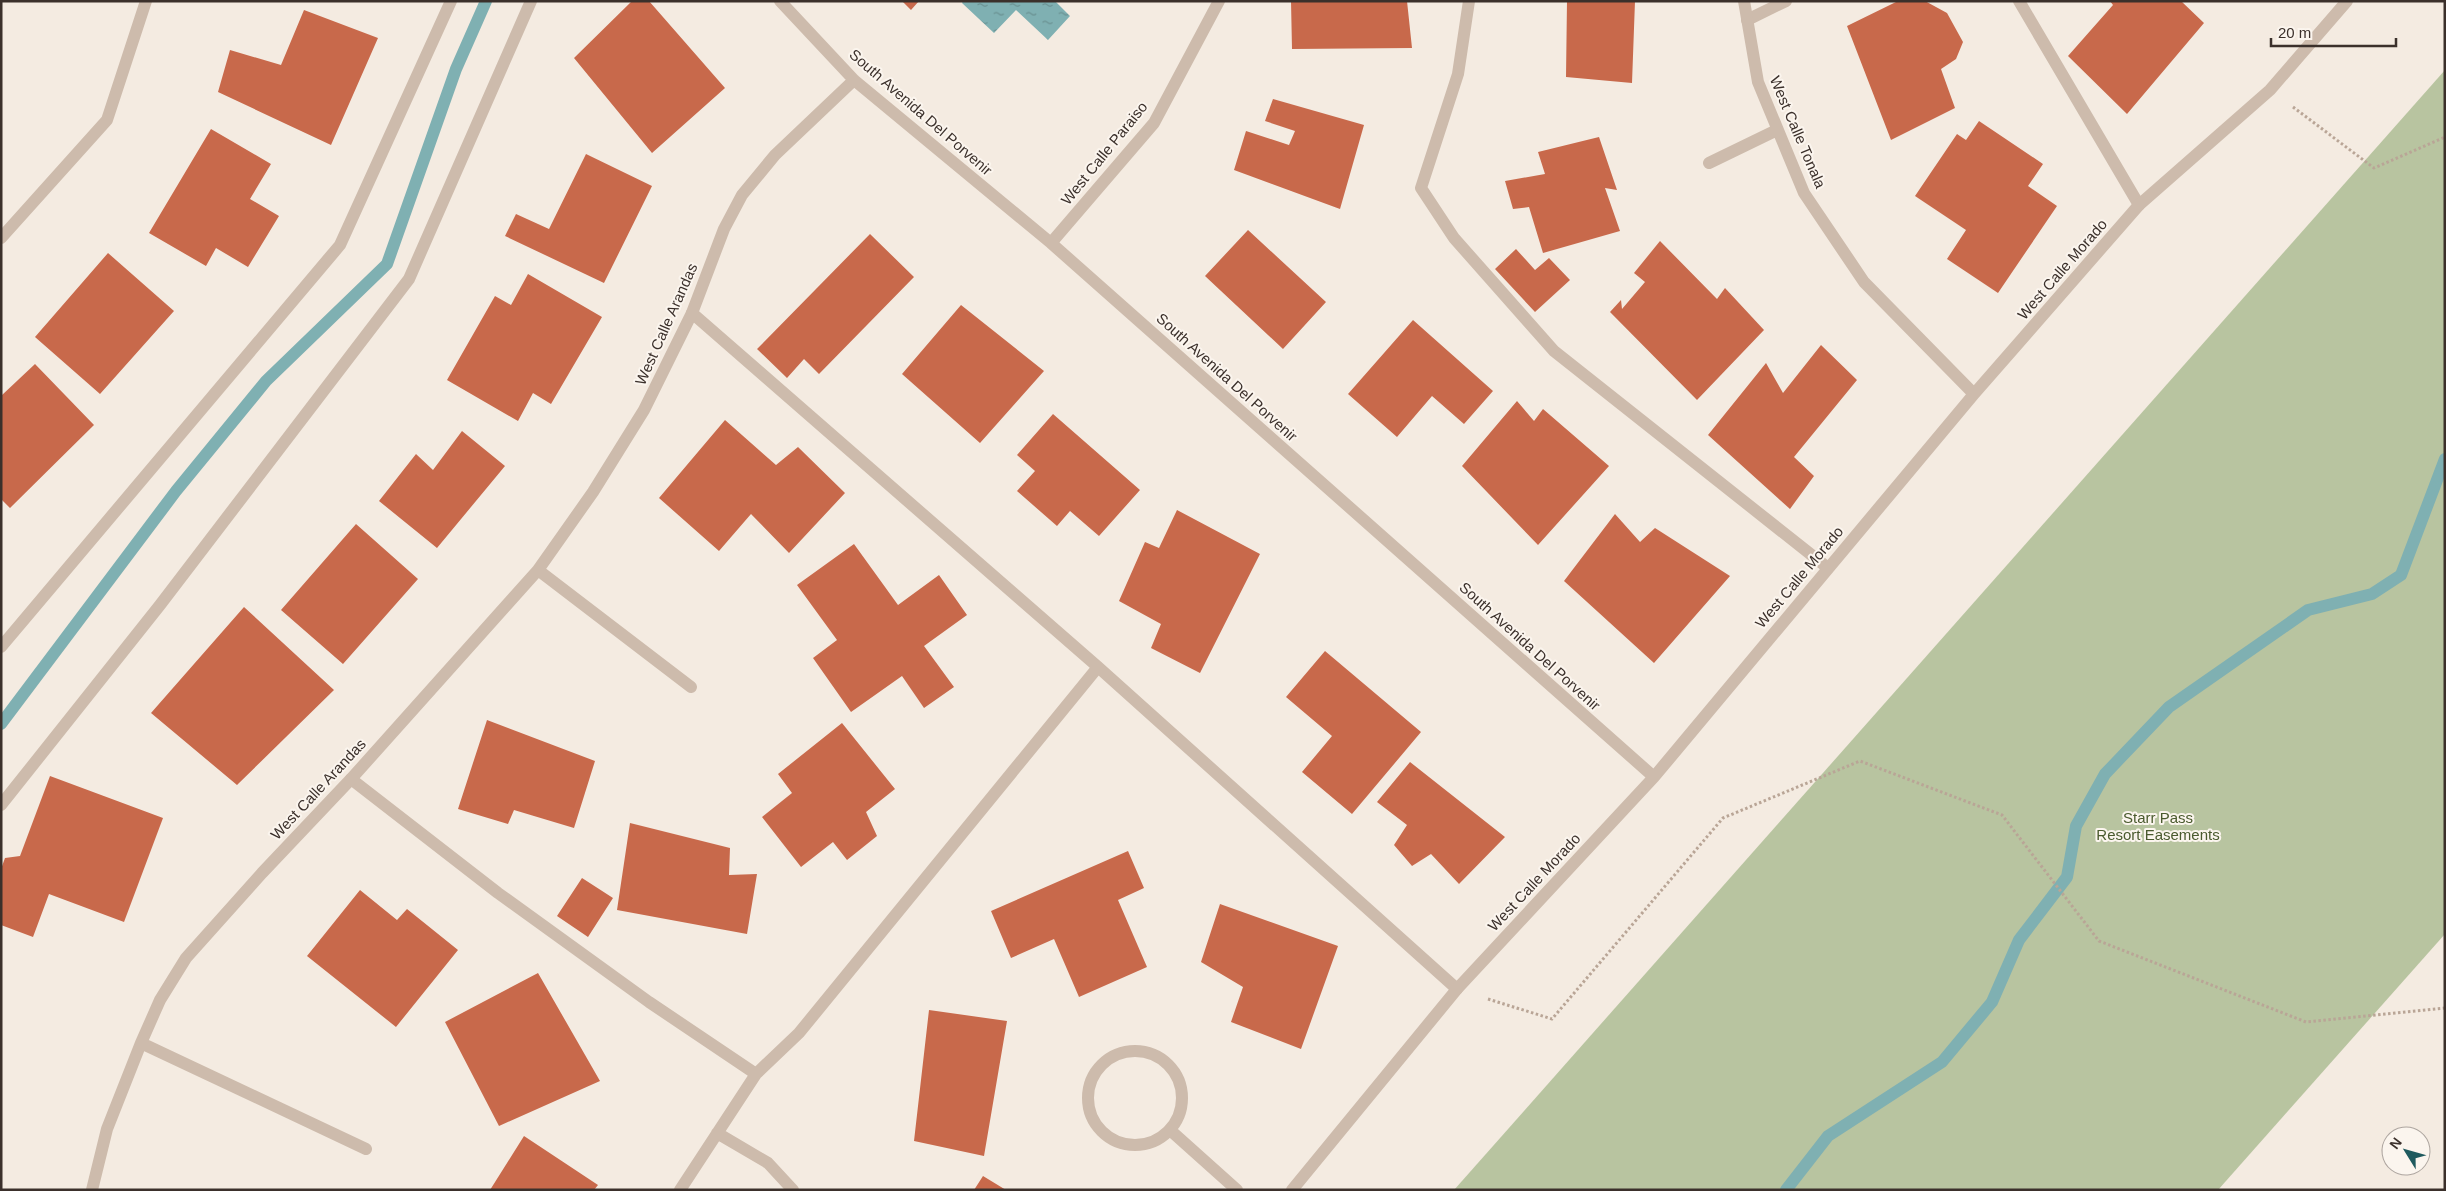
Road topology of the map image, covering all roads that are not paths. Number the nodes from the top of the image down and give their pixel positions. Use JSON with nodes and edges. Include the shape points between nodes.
{"nodes":[{"id":1,"x":146,"y":1,"type":"edge"},
{"id":2,"x":451,"y":1,"type":"edge"},
{"id":3,"x":531,"y":1,"type":"edge"},
{"id":4,"x":780,"y":1,"type":"edge"},
{"id":5,"x":1219,"y":1,"type":"edge"},
{"id":6,"x":1469,"y":1,"type":"edge"},
{"id":7,"x":1744,"y":1,"type":"edge"},
{"id":8,"x":1786,"y":1,"type":"edge"},
{"id":9,"x":2019,"y":1,"type":"edge"},
{"id":10,"x":2347,"y":1,"type":"edge"},
{"id":11,"x":1747,"y":20,"type":"junction"},
{"id":12,"x":854,"y":80,"type":"junction"},
{"id":13,"x":1778,"y":130,"type":"junction"},
{"id":14,"x":1709,"y":163,"type":"dead end"},
{"id":15,"x":2139,"y":205,"type":"junction"},
{"id":16,"x":1,"y":238,"type":"edge"},
{"id":17,"x":1051,"y":243,"type":"junction"},
{"id":18,"x":692,"y":313,"type":"junction"},
{"id":19,"x":1974,"y":394,"type":"junction"},
{"id":20,"x":1828,"y":568,"type":"junction"},
{"id":21,"x":538,"y":570,"type":"junction"},
{"id":22,"x":1,"y":647,"type":"edge"},
{"id":23,"x":1098,"y":667,"type":"junction"},
{"id":24,"x":691,"y":687,"type":"dead end"},
{"id":25,"x":1654,"y":777,"type":"junction"},
{"id":26,"x":351,"y":779,"type":"junction"},
{"id":27,"x":1,"y":805,"type":"edge"},
{"id":28,"x":1457,"y":989,"type":"junction"},
{"id":29,"x":141,"y":1043,"type":"junction"},
{"id":30,"x":756,"y":1074,"type":"junction"},
{"id":31,"x":1170,"y":1130,"type":"junction"},
{"id":32,"x":716,"y":1133,"type":"junction"},
{"id":33,"x":366,"y":1149,"type":"dead end"},
{"id":34,"x":92,"y":1190,"type":"edge"},
{"id":35,"x":680,"y":1190,"type":"edge"},
{"id":36,"x":793,"y":1190,"type":"edge"},
{"id":37,"x":1237,"y":1190,"type":"edge"},
{"id":38,"x":1292,"y":1190,"type":"edge"}],
"edges":[{"from":1,"to":16,"type":"street","via":[[107,120]]},
{"from":2,"to":22,"type":"street","via":[[340,245]]},
{"from":3,"to":27,"type":"street","via":[[409,279],[160,605]]},
{"from":4,"to":12,"type":"street","name":"South Avenida Del Porvenir"},
{"from":5,"to":17,"type":"street","name":"West Calle Paraiso","via":[[1154,123]]},
{"from":6,"to":20,"type":"street","via":[[1458,74],[1421,188],[1454,238],[1554,351]]},
{"from":7,"to":11,"type":"street","name":"West Calle Tonala"},
{"from":8,"to":11,"type":"street"},
{"from":9,"to":15,"type":"street"},
{"from":10,"to":15,"type":"street","name":"West Calle Morado","via":[[2270,90]]},
{"from":11,"to":13,"type":"street","name":"West Calle Tonala","via":[[1758,82]]},
{"from":12,"to":17,"type":"street","name":"South Avenida Del Porvenir"},
{"from":12,"to":18,"type":"street","name":"West Calle Arandas","via":[[775,155],[742,195],[724,228]]},
{"from":13,"to":14,"type":"street"},
{"from":13,"to":19,"type":"street","name":"West Calle Tonala","via":[[1804,193],[1864,282]]},
{"from":15,"to":19,"type":"street","name":"West Calle Morado"},
{"from":17,"to":25,"type":"street","name":"South Avenida Del Porvenir"},
{"from":18,"to":21,"type":"street","name":"West Calle Arandas","via":[[644,410],[593,492]]},
{"from":18,"to":23,"type":"street"},
{"from":19,"to":20,"type":"street","name":"West Calle Morado"},
{"from":20,"to":25,"type":"street","name":"West Calle Morado"},
{"from":21,"to":24,"type":"street"},
{"from":21,"to":26,"type":"street","name":"West Calle Arandas"},
{"from":23,"to":28,"type":"street"},
{"from":23,"to":30,"type":"street","via":[[799,1034]]},
{"from":25,"to":28,"type":"street","name":"West Calle Morado"},
{"from":26,"to":29,"type":"street","name":"West Calle Arandas","via":[[186,958],[160,1000]]},
{"from":26,"to":30,"type":"street","via":[[506,899]]},
{"from":28,"to":38,"type":"street","name":"West Calle Morado"},
{"from":29,"to":33,"type":"street"},
{"from":29,"to":34,"type":"street","name":"West Calle Arandas","via":[[107,1129]]},
{"from":30,"to":32,"type":"street"},
{"from":31,"to":31,"type":"street","via":[[1182,1103],[1176,1074],[1166,1062],[1139,1050],[1110,1057],[1099,1067],[1090,1081],[1087,1097],[1097,1128],[1110,1139],[1126,1145],[1142,1145],[1157,1140]]},
{"from":31,"to":37,"type":"street"},
{"from":32,"to":35,"type":"street"},
{"from":32,"to":36,"type":"street","via":[[768,1163]]}]}
